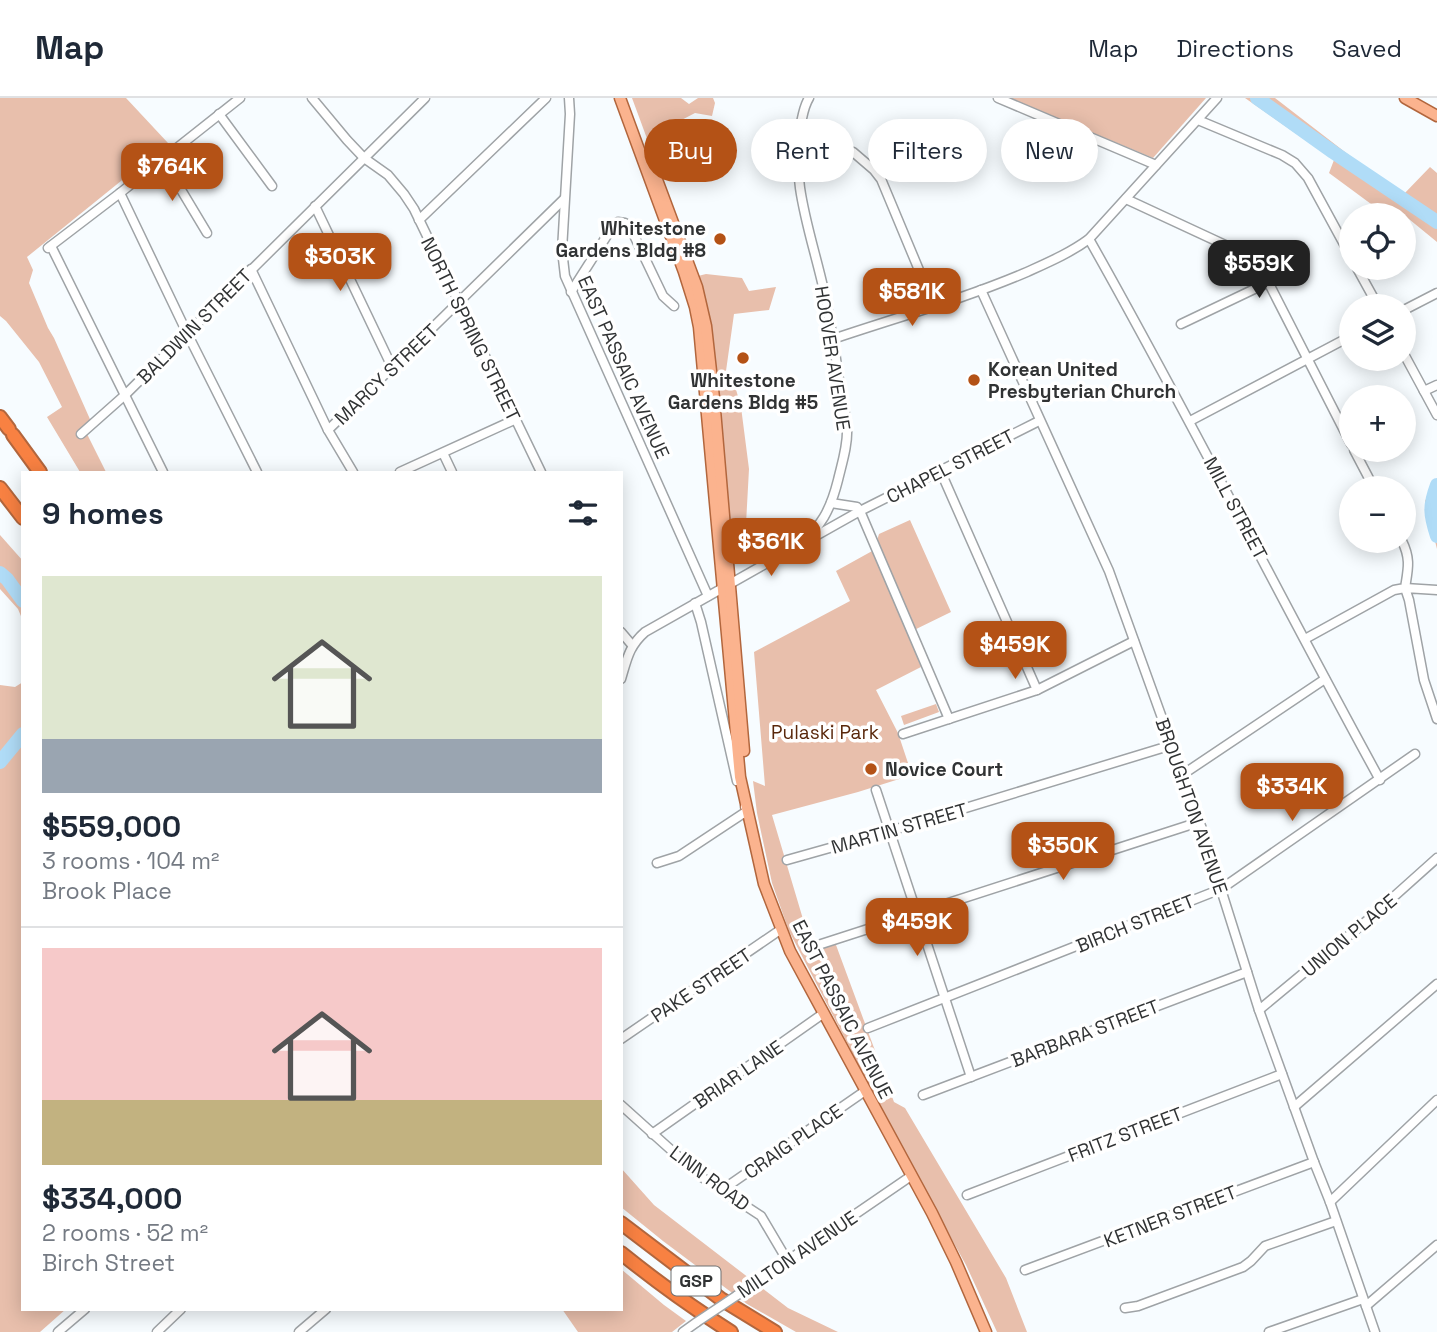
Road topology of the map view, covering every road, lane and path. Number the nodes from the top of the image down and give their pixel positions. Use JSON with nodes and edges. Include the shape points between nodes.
{"nodes":[{"id":1,"x":240,"y":98,"type":"edge"},
{"id":2,"x":312,"y":98,"type":"edge"},
{"id":3,"x":425,"y":98,"type":"edge"},
{"id":4,"x":546,"y":98,"type":"edge"},
{"id":5,"x":569,"y":98,"type":"edge"},
{"id":6,"x":620,"y":98,"type":"edge"},
{"id":7,"x":627,"y":98,"type":"edge"},
{"id":8,"x":808,"y":98,"type":"edge"},
{"id":9,"x":998,"y":98,"type":"edge"},
{"id":10,"x":1217,"y":98,"type":"edge"},
{"id":11,"x":1405,"y":98,"type":"edge"},
{"id":12,"x":219,"y":114,"type":"junction"},
{"id":13,"x":1437,"y":116,"type":"edge"},
{"id":14,"x":802,"y":119,"type":"edge"},
{"id":15,"x":1198,"y":120,"type":"junction"},
{"id":16,"x":854,"y":153,"type":"edge"},
{"id":17,"x":364,"y":158,"type":"junction"},
{"id":18,"x":162,"y":159,"type":"junction"},
{"id":19,"x":1156,"y":165,"type":"junction"},
{"id":20,"x":799,"y":182,"type":"edge"},
{"id":21,"x":272,"y":186,"type":"dead end"},
{"id":22,"x":120,"y":193,"type":"junction"},
{"id":23,"x":564,"y":199,"type":"junction"},
{"id":24,"x":1126,"y":199,"type":"junction"},
{"id":25,"x":315,"y":205,"type":"junction"},
{"id":26,"x":419,"y":220,"type":"junction"},
{"id":27,"x":206,"y":233,"type":"dead end"},
{"id":28,"x":1339,"y":235,"type":"edge"},
{"id":29,"x":1089,"y":239,"type":"junction"},
{"id":30,"x":251,"y":269,"type":"junction"},
{"id":31,"x":1267,"y":284,"type":"junction"},
{"id":32,"x":981,"y":290,"type":"junction"},
{"id":33,"x":571,"y":292,"type":"junction"},
{"id":34,"x":1437,"y":293,"type":"edge"},
{"id":35,"x":459,"y":303,"type":"junction"},
{"id":36,"x":1416,"y":304,"type":"edge"},
{"id":37,"x":674,"y":306,"type":"dead end"},
{"id":38,"x":934,"y":306,"type":"junction"},
{"id":39,"x":1181,"y":324,"type":"dead end"},
{"id":40,"x":187,"y":333,"type":"junction"},
{"id":41,"x":833,"y":339,"type":"junction"},
{"id":42,"x":1339,"y":343,"type":"edge"},
{"id":43,"x":1306,"y":359,"type":"junction"},
{"id":44,"x":392,"y":367,"type":"junction"},
{"id":45,"x":1413,"y":371,"type":"edge"},
{"id":46,"x":1437,"y":385,"type":"edge"},
{"id":47,"x":1424,"y":391,"type":"junction"},
{"id":48,"x":125,"y":395,"type":"junction"},
{"id":49,"x":1437,"y":415,"type":"edge"},
{"id":50,"x":0,"y":417,"type":"edge"},
{"id":51,"x":514,"y":420,"type":"junction"},
{"id":52,"x":1039,"y":421,"type":"junction"},
{"id":53,"x":1190,"y":421,"type":"junction"},
{"id":54,"x":1339,"y":421,"type":"edge"},
{"id":55,"x":328,"y":430,"type":"junction"},
{"id":56,"x":81,"y":435,"type":"dead end"},
{"id":57,"x":443,"y":453,"type":"junction"},
{"id":58,"x":940,"y":470,"type":"junction"},
{"id":59,"x":39,"y":471,"type":"edge"},
{"id":60,"x":163,"y":471,"type":"edge"},
{"id":61,"x":256,"y":471,"type":"edge"},
{"id":62,"x":352,"y":471,"type":"edge"},
{"id":63,"x":402,"y":471,"type":"edge"},
{"id":64,"x":452,"y":471,"type":"edge"},
{"id":65,"x":540,"y":471,"type":"edge"},
{"id":66,"x":0,"y":488,"type":"edge"},
{"id":67,"x":831,"y":503,"type":"junction"},
{"id":68,"x":860,"y":511,"type":"junction"},
{"id":69,"x":21,"y":515,"type":"edge"},
{"id":70,"x":797,"y":546,"type":"junction"},
{"id":71,"x":1408,"y":553,"type":"edge"},
{"id":72,"x":726,"y":586,"type":"junction"},
{"id":73,"x":1405,"y":588,"type":"junction"},
{"id":74,"x":1437,"y":590,"type":"edge"},
{"id":75,"x":708,"y":596,"type":"junction"},
{"id":76,"x":695,"y":603,"type":"junction"},
{"id":77,"x":623,"y":634,"type":"edge"},
{"id":78,"x":1305,"y":639,"type":"junction"},
{"id":79,"x":1134,"y":641,"type":"junction"},
{"id":80,"x":632,"y":645,"type":"junction"},
{"id":81,"x":623,"y":646,"type":"edge"},
{"id":82,"x":623,"y":673,"type":"edge"},
{"id":83,"x":1325,"y":680,"type":"junction"},
{"id":84,"x":1037,"y":690,"type":"junction"},
{"id":85,"x":949,"y":719,"type":"junction"},
{"id":86,"x":1437,"y":719,"type":"edge"},
{"id":87,"x":904,"y":734,"type":"dead end"},
{"id":88,"x":1172,"y":746,"type":"junction"},
{"id":89,"x":1415,"y":754,"type":"dead end"},
{"id":90,"x":1182,"y":775,"type":"junction"},
{"id":91,"x":1380,"y":780,"type":"junction"},
{"id":92,"x":876,"y":790,"type":"dead end"},
{"id":93,"x":747,"y":811,"type":"junction"},
{"id":94,"x":1199,"y":822,"type":"junction"},
{"id":95,"x":890,"y":831,"type":"junction"},
{"id":96,"x":1437,"y":858,"type":"edge"},
{"id":97,"x":787,"y":860,"type":"dead end"},
{"id":98,"x":657,"y":863,"type":"dead end"},
{"id":99,"x":1221,"y":889,"type":"junction"},
{"id":100,"x":917,"y":914,"type":"junction"},
{"id":101,"x":780,"y":930,"type":"junction"},
{"id":102,"x":813,"y":947,"type":"dead end"},
{"id":103,"x":1247,"y":972,"type":"junction"},
{"id":104,"x":1437,"y":984,"type":"edge"},
{"id":105,"x":945,"y":999,"type":"junction"},
{"id":106,"x":1259,"y":1010,"type":"junction"},
{"id":107,"x":824,"y":1013,"type":"junction"},
{"id":108,"x":868,"y":1028,"type":"dead end"},
{"id":109,"x":623,"y":1038,"type":"edge"},
{"id":110,"x":1282,"y":1074,"type":"junction"},
{"id":111,"x":971,"y":1077,"type":"junction"},
{"id":112,"x":865,"y":1091,"type":"junction"},
{"id":113,"x":923,"y":1095,"type":"dead end"},
{"id":114,"x":1437,"y":1100,"type":"edge"},
{"id":115,"x":623,"y":1107,"type":"edge"},
{"id":116,"x":1294,"y":1107,"type":"junction"},
{"id":117,"x":652,"y":1134,"type":"junction"},
{"id":118,"x":1314,"y":1162,"type":"junction"},
{"id":119,"x":911,"y":1176,"type":"junction"},
{"id":120,"x":722,"y":1190,"type":"junction"},
{"id":121,"x":967,"y":1195,"type":"dead end"},
{"id":122,"x":1330,"y":1202,"type":"junction"},
{"id":123,"x":1336,"y":1221,"type":"junction"},
{"id":124,"x":623,"y":1225,"type":"edge"},
{"id":125,"x":1437,"y":1245,"type":"edge"},
{"id":126,"x":623,"y":1255,"type":"edge"},
{"id":127,"x":787,"y":1260,"type":"junction"},
{"id":128,"x":1025,"y":1270,"type":"dead end"},
{"id":129,"x":1365,"y":1303,"type":"junction"},
{"id":130,"x":1125,"y":1308,"type":"dead end"},
{"id":131,"x":83,"y":1311,"type":"edge"},
{"id":132,"x":178,"y":1311,"type":"edge"},
{"id":133,"x":324,"y":1311,"type":"edge"},
{"id":134,"x":58,"y":1332,"type":"edge"},
{"id":135,"x":157,"y":1332,"type":"edge"},
{"id":136,"x":299,"y":1332,"type":"edge"},
{"id":137,"x":683,"y":1332,"type":"edge"},
{"id":138,"x":731,"y":1332,"type":"edge"},
{"id":139,"x":775,"y":1332,"type":"edge"},
{"id":140,"x":986,"y":1332,"type":"edge"},
{"id":141,"x":1269,"y":1332,"type":"edge"},
{"id":142,"x":1375,"y":1332,"type":"edge"}],
"edges":[{"from":1,"to":12,"type":"street"},
{"from":2,"to":17,"type":"street","name":"NORTH SPRING STREET"},
{"from":3,"to":17,"type":"street","name":"BALDWIN STREET"},
{"from":4,"to":26,"type":"street"},
{"from":5,"to":23,"type":"street","name":"EAST PASSAIC AVENUE"},
{"from":6,"to":72,"type":"main road","via":[[695,307]]},
{"from":7,"to":72,"type":"main road","via":[[691,270],[706,326]]},
{"from":8,"to":14,"type":"street","name":"HOOVER AVENUE"},
{"from":9,"to":19,"type":"street"},
{"from":10,"to":15,"type":"street"},
{"from":11,"to":13,"type":"main road"},
{"from":12,"to":18,"type":"street"},
{"from":12,"to":21,"type":"street"},
{"from":15,"to":19,"type":"street"},
{"from":15,"to":28,"type":"street","via":[[1295,163]]},
{"from":16,"to":38,"type":"street","via":[[881,179]]},
{"from":17,"to":25,"type":"street","name":"BALDWIN STREET"},
{"from":17,"to":26,"type":"street","name":"NORTH SPRING STREET","via":[[404,194]]},
{"from":18,"to":22,"type":"street"},
{"from":18,"to":27,"type":"street"},
{"from":19,"to":24,"type":"street"},
{"from":20,"to":41,"type":"street","name":"HOOVER AVENUE"},
{"from":22,"to":40,"type":"street"},
{"from":22,"to":48,"type":"street","via":[[49,247]]},
{"from":23,"to":33,"type":"street","name":"EAST PASSAIC AVENUE","via":[[562,263]]},
{"from":23,"to":35,"type":"street","name":"MARCY STREET"},
{"from":24,"to":29,"type":"street"},
{"from":24,"to":31,"type":"street","via":[[1253,258]]},
{"from":25,"to":30,"type":"street","name":"BALDWIN STREET"},
{"from":25,"to":44,"type":"street"},
{"from":26,"to":35,"type":"street","name":"NORTH SPRING STREET"},
{"from":29,"to":32,"type":"street"},
{"from":29,"to":53,"type":"street","name":"MILL STREET"},
{"from":30,"to":40,"type":"street","name":"BALDWIN STREET"},
{"from":30,"to":55,"type":"street"},
{"from":31,"to":39,"type":"street"},
{"from":31,"to":43,"type":"street"},
{"from":32,"to":38,"type":"street"},
{"from":32,"to":52,"type":"street","name":"BROUGHTON AVENUE"},
{"from":33,"to":37,"type":"street","via":[[618,222],[630,228],[663,296]]},
{"from":33,"to":75,"type":"street","name":"EAST PASSAIC AVENUE"},
{"from":34,"to":36,"type":"street"},
{"from":35,"to":44,"type":"street","name":"MARCY STREET"},
{"from":35,"to":51,"type":"street","name":"NORTH SPRING STREET"},
{"from":38,"to":41,"type":"street"},
{"from":40,"to":48,"type":"street","name":"BALDWIN STREET"},
{"from":40,"to":61,"type":"street"},
{"from":41,"to":67,"type":"street","name":"HOOVER AVENUE","via":[[847,436]]},
{"from":42,"to":43,"type":"street"},
{"from":43,"to":53,"type":"street"},
{"from":43,"to":54,"type":"street"},
{"from":44,"to":55,"type":"street","name":"MARCY STREET"},
{"from":45,"to":47,"type":"street"},
{"from":46,"to":47,"type":"street"},
{"from":47,"to":49,"type":"street"},
{"from":48,"to":56,"type":"street","name":"BALDWIN STREET"},
{"from":48,"to":60,"type":"street"},
{"from":50,"to":59,"type":"highway"},
{"from":51,"to":57,"type":"street"},
{"from":51,"to":65,"type":"street","name":"NORTH SPRING STREET"},
{"from":52,"to":58,"type":"street","name":"CHAPEL STREET"},
{"from":52,"to":79,"type":"street","name":"BROUGHTON AVENUE","via":[[1109,571]]},
{"from":53,"to":78,"type":"street","name":"MILL STREET"},
{"from":55,"to":62,"type":"street"},
{"from":57,"to":63,"type":"street"},
{"from":57,"to":64,"type":"street"},
{"from":58,"to":68,"type":"street","name":"CHAPEL STREET"},
{"from":58,"to":84,"type":"street"},
{"from":66,"to":69,"type":"highway"},
{"from":67,"to":68,"type":"street"},
{"from":67,"to":70,"type":"street","name":"HOOVER AVENUE","via":[[813,534]]},
{"from":68,"to":70,"type":"street","name":"CHAPEL STREET"},
{"from":68,"to":85,"type":"street"},
{"from":70,"to":72,"type":"street","name":"HOOVER AVENUE"},
{"from":71,"to":73,"type":"street"},
{"from":72,"to":75,"type":"street","name":"HOOVER AVENUE"},
{"from":72,"to":93,"type":"main road","via":[[740,777]]},
{"from":73,"to":74,"type":"street"},
{"from":73,"to":78,"type":"street"},
{"from":73,"to":86,"type":"street"},
{"from":75,"to":76,"type":"street","name":"HOOVER AVENUE"},
{"from":76,"to":80,"type":"street","name":"HOOVER AVENUE","via":[[645,632]]},
{"from":76,"to":93,"type":"street","name":"EAST PASSAIC AVENUE"},
{"from":77,"to":80,"type":"street"},
{"from":78,"to":83,"type":"street","name":"MILL STREET"},
{"from":79,"to":84,"type":"street"},
{"from":79,"to":88,"type":"street","name":"BROUGHTON AVENUE"},
{"from":80,"to":81,"type":"street"},
{"from":80,"to":82,"type":"street"},
{"from":83,"to":90,"type":"street"},
{"from":83,"to":91,"type":"street","name":"MILL STREET"},
{"from":84,"to":85,"type":"street"},
{"from":85,"to":87,"type":"street"},
{"from":88,"to":90,"type":"street","name":"BROUGHTON AVENUE"},
{"from":88,"to":95,"type":"street","name":"MARTIN STREET"},
{"from":89,"to":91,"type":"street","name":"BIRCH STREET"},
{"from":90,"to":94,"type":"street","name":"BROUGHTON AVENUE"},
{"from":91,"to":99,"type":"street","name":"BIRCH STREET"},
{"from":92,"to":95,"type":"street"},
{"from":93,"to":98,"type":"street","via":[[679,856]]},
{"from":93,"to":101,"type":"main road","name":"EAST PASSAIC AVENUE"},
{"from":94,"to":99,"type":"street","name":"BROUGHTON AVENUE"},
{"from":94,"to":100,"type":"street"},
{"from":95,"to":97,"type":"street","name":"MARTIN STREET"},
{"from":95,"to":100,"type":"street"},
{"from":96,"to":106,"type":"street","name":"UNION PLACE"},
{"from":99,"to":103,"type":"street","name":"BROUGHTON AVENUE"},
{"from":99,"to":105,"type":"street","name":"BIRCH STREET"},
{"from":100,"to":102,"type":"street"},
{"from":100,"to":105,"type":"street"},
{"from":101,"to":107,"type":"main road","name":"EAST PASSAIC AVENUE"},
{"from":101,"to":109,"type":"street","name":"PAKE STREET"},
{"from":103,"to":106,"type":"street","name":"BROUGHTON AVENUE"},
{"from":103,"to":111,"type":"street","name":"BARBARA STREET"},
{"from":104,"to":116,"type":"street"},
{"from":105,"to":108,"type":"street","name":"BIRCH STREET"},
{"from":105,"to":111,"type":"street"},
{"from":106,"to":110,"type":"street","name":"BROUGHTON AVENUE"},
{"from":107,"to":112,"type":"main road","name":"EAST PASSAIC AVENUE"},
{"from":107,"to":117,"type":"street","name":"BRIAR LANE"},
{"from":110,"to":116,"type":"street","name":"BROUGHTON AVENUE"},
{"from":110,"to":121,"type":"street","name":"FRITZ STREET"},
{"from":111,"to":113,"type":"street","name":"BARBARA STREET"},
{"from":112,"to":119,"type":"main road","name":"EAST PASSAIC AVENUE"},
{"from":112,"to":120,"type":"street","name":"CRAIG PLACE"},
{"from":114,"to":122,"type":"street"},
{"from":115,"to":117,"type":"street","name":"LINN ROAD"},
{"from":116,"to":118,"type":"street","name":"BROUGHTON AVENUE"},
{"from":117,"to":120,"type":"street","name":"LINN ROAD"},
{"from":118,"to":122,"type":"street","name":"BROUGHTON AVENUE"},
{"from":118,"to":128,"type":"street","name":"KETNER STREET"},
{"from":119,"to":127,"type":"street","name":"MILTON AVENUE"},
{"from":119,"to":140,"type":"main road","name":"EAST PASSAIC AVENUE"},
{"from":120,"to":127,"type":"street","name":"LINN ROAD","via":[[761,1216]]},
{"from":122,"to":123,"type":"street","name":"BROUGHTON AVENUE"},
{"from":123,"to":129,"type":"street","name":"BROUGHTON AVENUE"},
{"from":123,"to":130,"type":"street","via":[[1265,1246],[1244,1267]]},
{"from":124,"to":139,"type":"highway","number":"GSP","via":[[721,1299]]},
{"from":125,"to":129,"type":"street"},
{"from":126,"to":138,"type":"highway","number":"GSP"},
{"from":127,"to":137,"type":"street","name":"MILTON AVENUE","bridge":true},
{"from":129,"to":141,"type":"street"},
{"from":129,"to":142,"type":"street","name":"BROUGHTON AVENUE"},
{"from":131,"to":134,"type":"street"},
{"from":132,"to":135,"type":"street"},
{"from":133,"to":136,"type":"street"}]}
